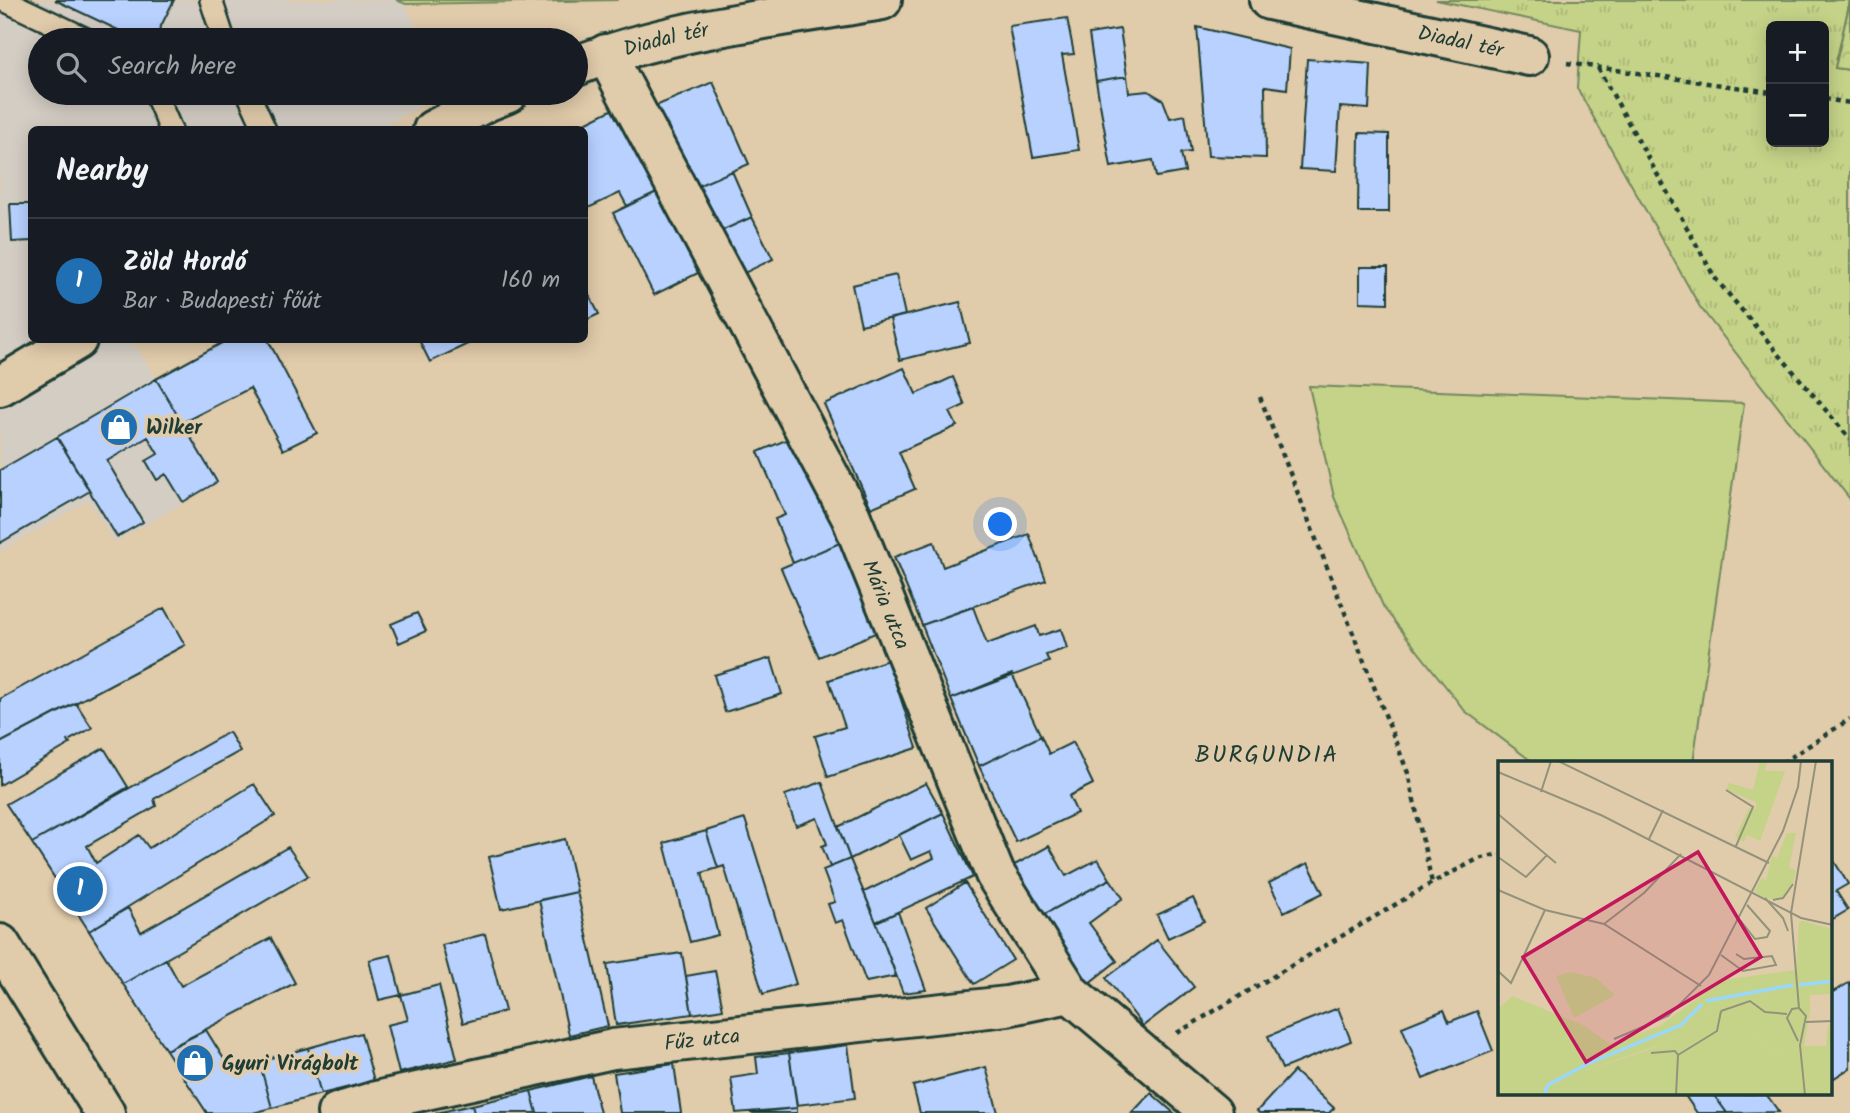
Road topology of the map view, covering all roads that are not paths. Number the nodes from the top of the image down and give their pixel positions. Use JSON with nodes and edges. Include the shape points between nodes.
{"nodes":[{"id":1,"x":4,"y":0,"type":"edge"},
{"id":2,"x":211,"y":0,"type":"edge"},
{"id":3,"x":882,"y":0,"type":"edge"},
{"id":4,"x":1269,"y":0,"type":"edge"},
{"id":5,"x":63,"y":28,"type":"edge"},
{"id":6,"x":220,"y":28,"type":"edge"},
{"id":7,"x":1529,"y":56,"type":"road end"},
{"id":8,"x":591,"y":60,"type":"edge"},
{"id":9,"x":160,"y":105,"type":"edge"},
{"id":10,"x":253,"y":105,"type":"edge"},
{"id":11,"x":484,"y":105,"type":"edge"},
{"id":12,"x":169,"y":126,"type":"edge"},
{"id":13,"x":263,"y":126,"type":"edge"},
{"id":14,"x":441,"y":126,"type":"edge"},
{"id":15,"x":72,"y":343,"type":"edge"},
{"id":16,"x":0,"y":386,"type":"edge"},
{"id":17,"x":0,"y":944,"type":"edge"},
{"id":18,"x":1070,"y":993,"type":"junction"},
{"id":19,"x":105,"y":1113,"type":"edge"},
{"id":20,"x":337,"y":1113,"type":"edge"},
{"id":21,"x":1212,"y":1113,"type":"edge"}],
"edges":[{"from":1,"to":5,"type":"lane"},
{"from":2,"to":6,"type":"lane"},
{"from":3,"to":8,"type":"street","name":"Diadal tér","via":[[684,35]]},
{"from":4,"to":7,"type":"street","name":"Diadal tér"},
{"from":8,"to":18,"type":"street","name":"Mária utca","via":[[851,517],[995,874]]},
{"from":9,"to":12,"type":"lane"},
{"from":10,"to":13,"type":"lane"},
{"from":11,"to":14,"type":"street"},
{"from":15,"to":16,"type":"street"},
{"from":17,"to":19,"type":"street"},
{"from":18,"to":20,"type":"street","name":"Fűz utca","via":[[1007,1006],[613,1049]]},
{"from":18,"to":21,"type":"street","name":"Mária utca"}]}
